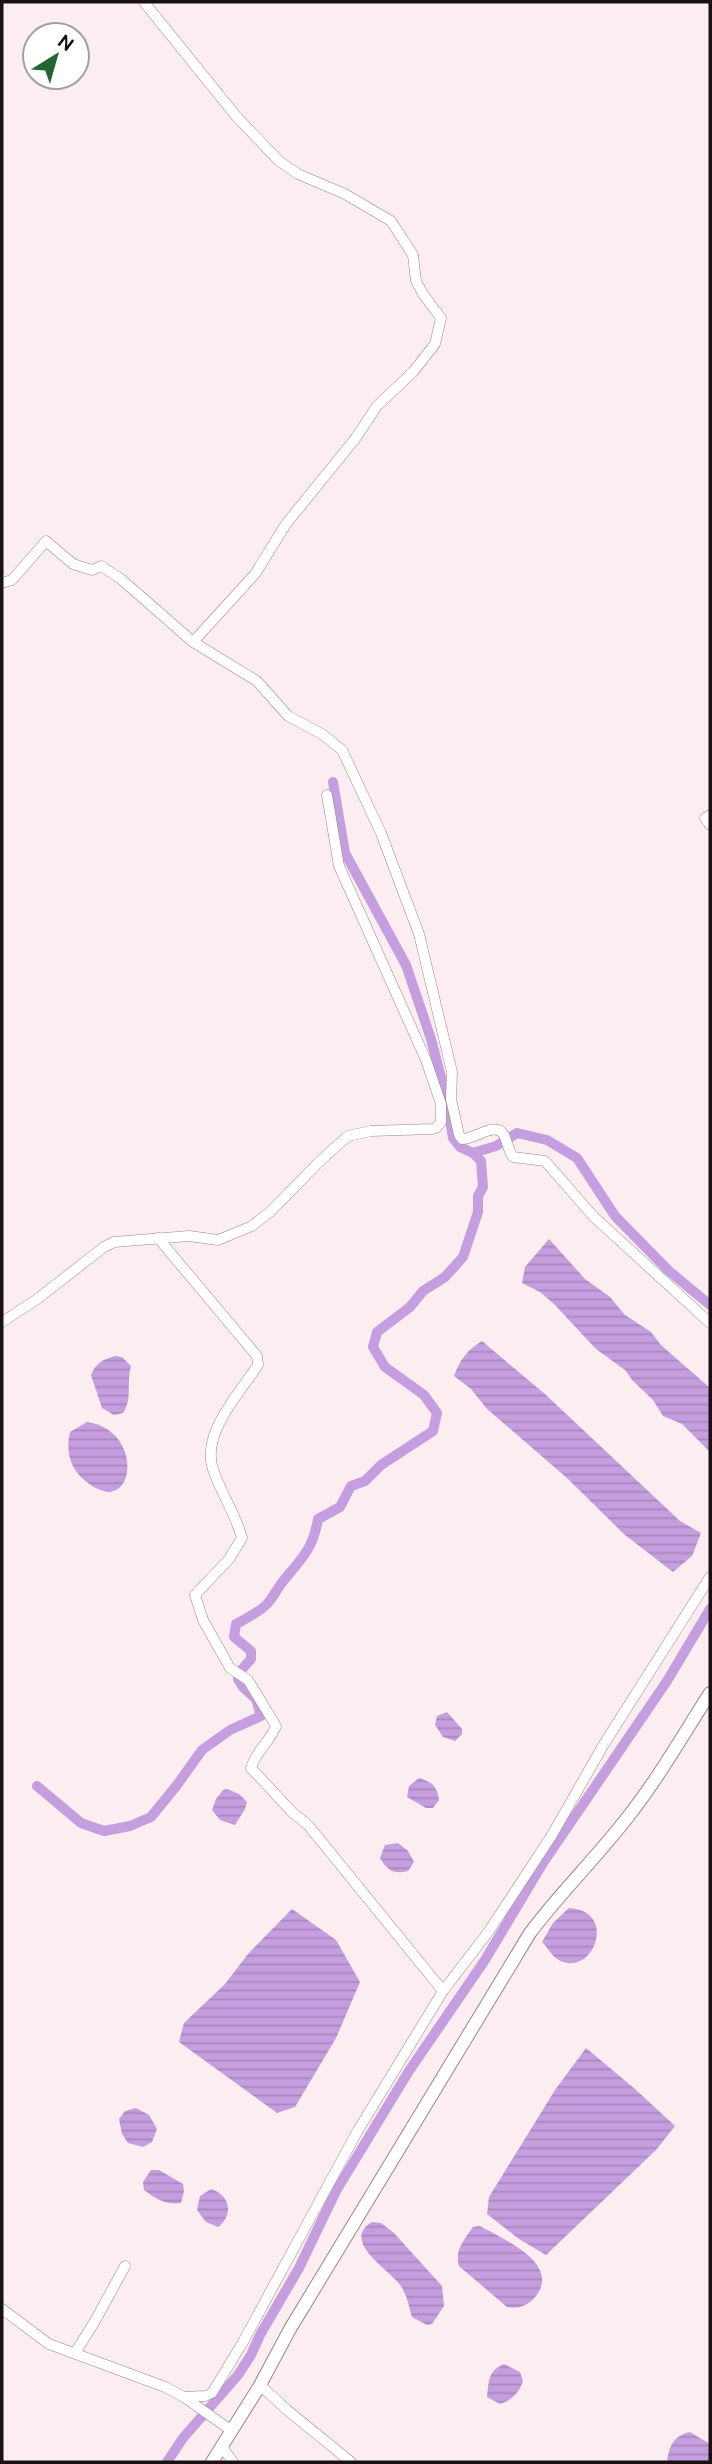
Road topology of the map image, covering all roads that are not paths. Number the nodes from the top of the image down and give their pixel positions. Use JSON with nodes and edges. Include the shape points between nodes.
{"nodes":[{"id":1,"x":144,"y":2,"type":"edge"},
{"id":2,"x":2,"y":583,"type":"edge"},
{"id":3,"x":194,"y":642,"type":"junction"},
{"id":4,"x":327,"y":795,"type":"dead end"},
{"id":5,"x":710,"y":815,"type":"edge"},
{"id":6,"x":710,"y":825,"type":"edge"},
{"id":7,"x":158,"y":1238,"type":"junction"},
{"id":8,"x":2,"y":1322,"type":"edge"},
{"id":9,"x":710,"y":1323,"type":"edge"},
{"id":10,"x":710,"y":1577,"type":"edge"},
{"id":11,"x":710,"y":1693,"type":"edge"},
{"id":12,"x":443,"y":1991,"type":"junction"},
{"id":13,"x":125,"y":2266,"type":"dead end"},
{"id":14,"x":2,"y":2309,"type":"edge"},
{"id":15,"x":75,"y":2353,"type":"junction"},
{"id":16,"x":260,"y":2385,"type":"junction"},
{"id":17,"x":184,"y":2397,"type":"junction"},
{"id":18,"x":232,"y":2431,"type":"junction"},
{"id":19,"x":222,"y":2447,"type":"junction"},
{"id":20,"x":212,"y":2462,"type":"edge"},
{"id":21,"x":233,"y":2462,"type":"edge"},
{"id":22,"x":351,"y":2462,"type":"edge"}],
"edges":[{"from":1,"to":3,"type":"street","via":[[236,116],[279,161],[391,221],[413,255],[416,281],[441,318],[435,344],[377,406],[286,524],[256,575]]},
{"from":2,"to":3,"type":"street","via":[[12,580],[46,541],[73,564],[92,570],[101,566],[121,579]]},
{"from":3,"to":9,"type":"street","via":[[257,681],[288,716],[342,750],[381,833],[419,934],[452,1072],[452,1106],[462,1139],[498,1129],[513,1157],[545,1161],[593,1216]]},
{"from":4,"to":7,"type":"street","via":[[339,866],[426,1060],[441,1104],[441,1122],[432,1129],[348,1136],[253,1226],[218,1240]]},
{"from":5,"to":6,"type":"street","via":[[705,818]]},
{"from":7,"to":8,"type":"street","via":[[104,1247]]},
{"from":7,"to":12,"type":"street","via":[[257,1356],[258,1365],[221,1422],[210,1461],[242,1538],[195,1595],[203,1620],[230,1668],[248,1680],[275,1726],[251,1768],[308,1825]]},
{"from":10,"to":12,"type":"street","via":[[552,1835]]},
{"from":11,"to":16,"type":"street","via":[[628,1818],[530,1933]]},
{"from":12,"to":17,"type":"street","via":[[330,2179],[212,2393]]},
{"from":13,"to":15,"type":"street"},
{"from":14,"to":15,"type":"street","via":[[49,2344]]},
{"from":15,"to":17,"type":"street"},
{"from":16,"to":18,"type":"street"},
{"from":16,"to":22,"type":"street"},
{"from":17,"to":18,"type":"street"},
{"from":18,"to":19,"type":"street"},
{"from":19,"to":20,"type":"street"},
{"from":19,"to":21,"type":"street"}]}
